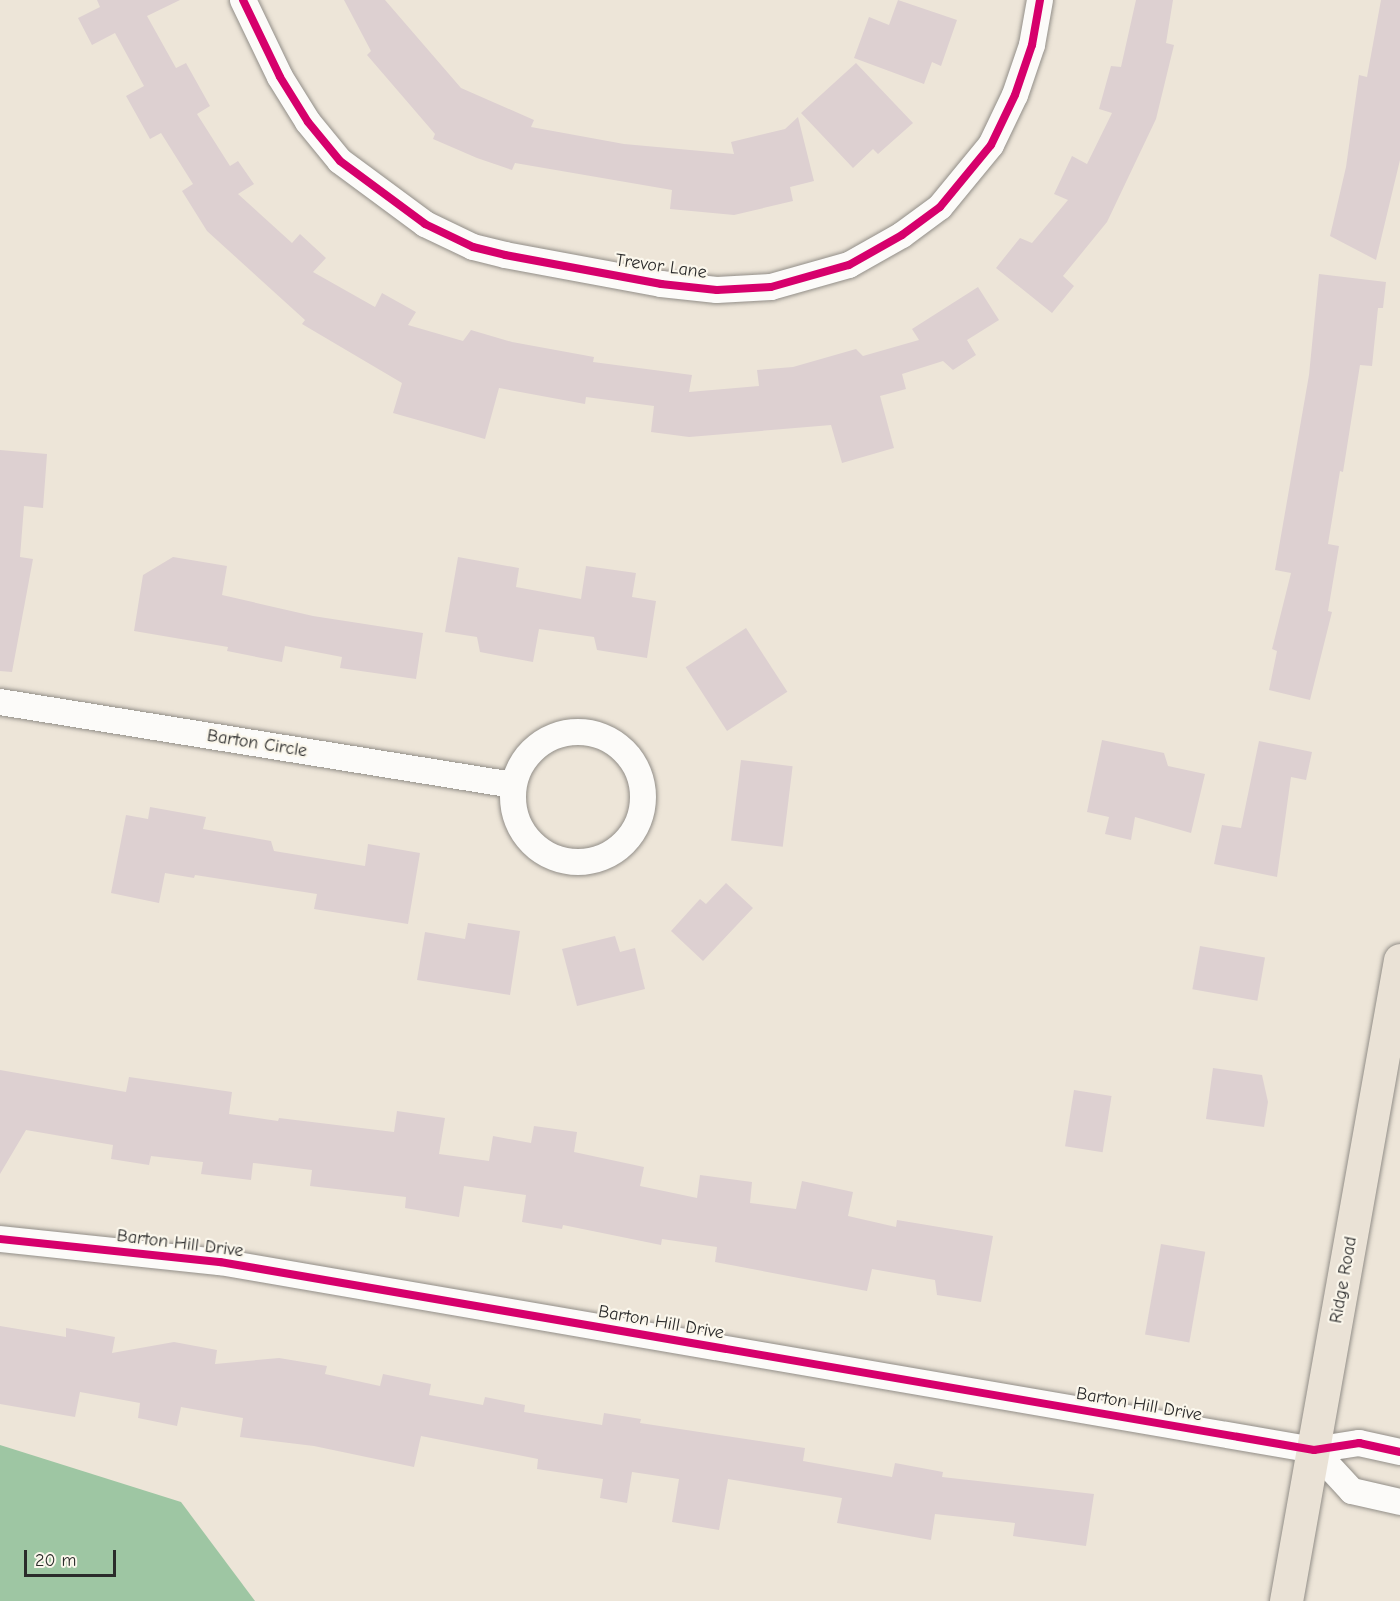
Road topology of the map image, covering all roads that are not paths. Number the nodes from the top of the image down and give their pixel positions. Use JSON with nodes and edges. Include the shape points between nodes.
{"nodes":[{"id":1,"x":243,"y":0,"type":"edge"},
{"id":2,"x":1040,"y":0,"type":"edge"},
{"id":3,"x":0,"y":702,"type":"edge"},
{"id":4,"x":513,"y":785,"type":"junction"},
{"id":5,"x":1400,"y":960,"type":"edge"},
{"id":6,"x":0,"y":1239,"type":"edge"},
{"id":7,"x":1314,"y":1450,"type":"junction"},
{"id":8,"x":1400,"y":1452,"type":"edge"},
{"id":9,"x":1400,"y":1502,"type":"edge"},
{"id":10,"x":1286,"y":1601,"type":"edge"}],
"edges":[{"from":1,"to":2,"type":"street","name":"Trevor Lane","via":[[280,77],[308,122],[340,161],[425,224],[473,247],[506,255],[661,284],[717,290],[771,287],[849,265],[902,235],[940,207],[991,145],[1032,45]]},
{"from":3,"to":4,"type":"street","name":"Barton Circle"},
{"from":4,"to":4,"type":"street","via":[[520,766],[541,744],[569,732],[590,732],[625,751],[637,768],[643,808],[635,829],[620,847],[600,858],[567,861],[536,847],[521,829],[513,808]]},
{"from":5,"to":7,"type":"main road","name":"Ridge Road"},
{"from":6,"to":7,"type":"street","name":"Barton Hill Drive","via":[[220,1262]]},
{"from":7,"to":8,"type":"street","name":"Barton Hill Drive","via":[[1359,1443]]},
{"from":7,"to":9,"type":"street","via":[[1352,1491]]},
{"from":7,"to":10,"type":"main road","name":"Ridge Road"}]}
